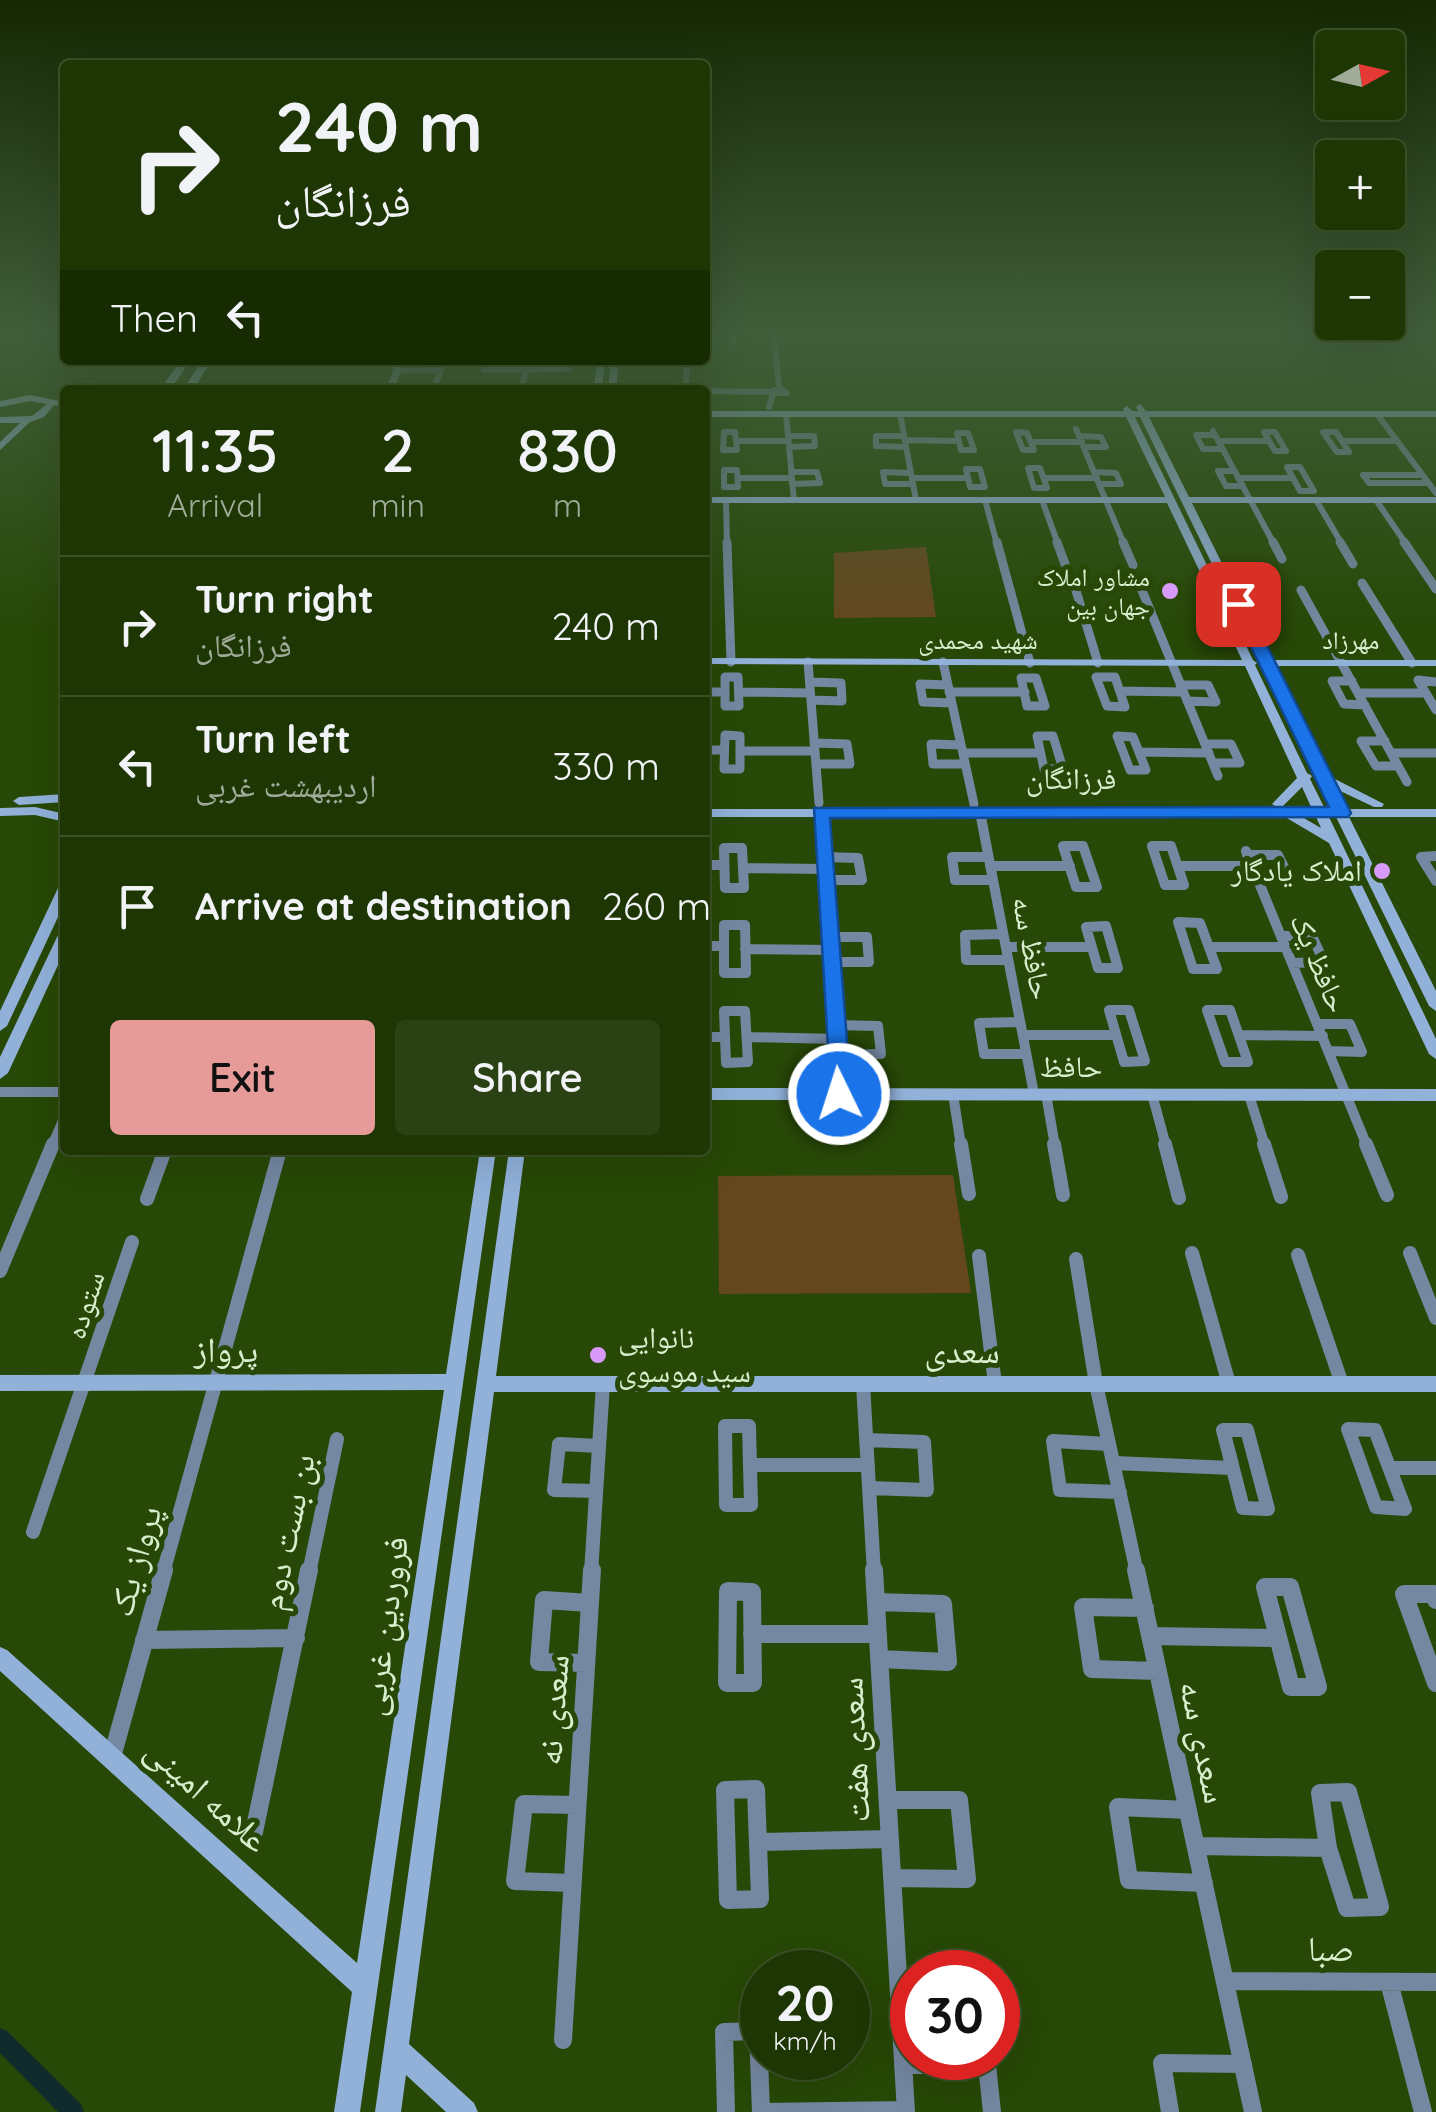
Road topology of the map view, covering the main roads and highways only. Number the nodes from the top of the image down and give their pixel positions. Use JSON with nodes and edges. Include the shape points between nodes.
{"nodes":[{"id":1,"x":1139,"y":433,"type":"edge"},
{"id":2,"x":1153,"y":433,"type":"edge"},
{"id":3,"x":1436,"y":496,"type":"edge"},
{"id":4,"x":710,"y":500,"type":"edge"},
{"id":5,"x":1171,"y":500,"type":"junction"},
{"id":6,"x":1188,"y":500,"type":"junction"},
{"id":7,"x":1208,"y":575,"type":"junction"},
{"id":8,"x":1224,"y":575,"type":"junction"},
{"id":9,"x":710,"y":662,"type":"edge"},
{"id":10,"x":1266,"y":662,"type":"junction"},
{"id":11,"x":1251,"y":663,"type":"junction"},
{"id":12,"x":1436,"y":663,"type":"edge"},
{"id":13,"x":1306,"y":776,"type":"junction"},
{"id":14,"x":1324,"y":777,"type":"junction"},
{"id":15,"x":60,"y":798,"type":"edge"},
{"id":16,"x":0,"y":801,"type":"edge"},
{"id":17,"x":710,"y":803,"type":"edge"},
{"id":18,"x":1436,"y":804,"type":"edge"},
{"id":19,"x":820,"y":808,"type":"junction"},
{"id":20,"x":1279,"y":808,"type":"junction"},
{"id":21,"x":1320,"y":808,"type":"junction"},
{"id":22,"x":1340,"y":808,"type":"junction"},
{"id":23,"x":1379,"y":809,"type":"junction"},
{"id":24,"x":0,"y":812,"type":"edge"},
{"id":25,"x":710,"y":813,"type":"edge"},
{"id":26,"x":1436,"y":813,"type":"edge"},
{"id":27,"x":60,"y":817,"type":"edge"},
{"id":28,"x":1352,"y":836,"type":"junction"},
{"id":29,"x":1336,"y":843,"type":"junction"},
{"id":30,"x":60,"y":899,"type":"edge"},
{"id":31,"x":60,"y":947,"type":"edge"},
{"id":32,"x":1436,"y":1006,"type":"edge"},
{"id":33,"x":0,"y":1026,"type":"edge"},
{"id":34,"x":1436,"y":1054,"type":"edge"},
{"id":35,"x":0,"y":1074,"type":"edge"},
{"id":36,"x":710,"y":1094,"type":"edge"},
{"id":37,"x":1436,"y":1095,"type":"edge"},
{"id":38,"x":487,"y":1155,"type":"edge"},
{"id":39,"x":515,"y":1155,"type":"edge"},
{"id":40,"x":0,"y":1382,"type":"edge"},
{"id":41,"x":452,"y":1382,"type":"junction"},
{"id":42,"x":488,"y":1384,"type":"junction"},
{"id":43,"x":1436,"y":1384,"type":"edge"},
{"id":44,"x":0,"y":1657,"type":"edge"},
{"id":45,"x":365,"y":1987,"type":"junction"},
{"id":46,"x":396,"y":2049,"type":"junction"},
{"id":47,"x":347,"y":2112,"type":"edge"},
{"id":48,"x":388,"y":2112,"type":"edge"},
{"id":49,"x":464,"y":2112,"type":"edge"}],
"edges":[{"from":1,"to":5,"type":"main road"},
{"from":2,"to":6,"type":"main road"},
{"from":3,"to":6,"type":"main road"},
{"from":4,"to":5,"type":"main road"},
{"from":5,"to":7,"type":"main road"},
{"from":6,"to":8,"type":"main road"},
{"from":7,"to":8,"type":"main road"},
{"from":7,"to":11,"type":"main road"},
{"from":8,"to":10,"type":"main road"},
{"from":9,"to":11,"type":"main road","name":"شهید محمدی"},
{"from":10,"to":12,"type":"main road","name":"مهرزاد"},
{"from":10,"to":14,"type":"main road"},
{"from":11,"to":13,"type":"main road"},
{"from":13,"to":20,"type":"main road"},
{"from":13,"to":21,"type":"main road"},
{"from":14,"to":22,"type":"main road"},
{"from":14,"to":23,"type":"main road"},
{"from":15,"to":16,"type":"main road"},
{"from":17,"to":19,"type":"main road","name":"فرزانگان"},
{"from":18,"to":23,"type":"main road","name":"فرزانگان"},
{"from":19,"to":20,"type":"main road","name":"فرزانگان"},
{"from":19,"to":25,"type":"main road","name":"فرزانگان"},
{"from":20,"to":21,"type":"main road","name":"فرزانگان"},
{"from":20,"to":29,"type":"main road"},
{"from":21,"to":22,"type":"main road","name":"فرزانگان"},
{"from":21,"to":29,"type":"main road"},
{"from":22,"to":23,"type":"main road","name":"فرزانگان"},
{"from":22,"to":28,"type":"main road"},
{"from":23,"to":26,"type":"main road","name":"فرزانگان"},
{"from":23,"to":28,"type":"main road"},
{"from":24,"to":27,"type":"main road"},
{"from":28,"to":32,"type":"main road"},
{"from":29,"to":34,"type":"main road"},
{"from":30,"to":33,"type":"main road"},
{"from":31,"to":35,"type":"main road"},
{"from":36,"to":37,"type":"main road","name":"حافظ"},
{"from":38,"to":41,"type":"main road","name":"فروردین غربی"},
{"from":39,"to":42,"type":"main road"},
{"from":40,"to":41,"type":"main road","name":"پرواز"},
{"from":41,"to":45,"type":"main road","name":"فروردین غربی"},
{"from":42,"to":43,"type":"main road","name":"سعدی"},
{"from":42,"to":46,"type":"main road"},
{"from":44,"to":45,"type":"main road","name":"علامه امینی"},
{"from":45,"to":47,"type":"main road","name":"فروردین غربی"},
{"from":46,"to":48,"type":"main road"},
{"from":46,"to":49,"type":"main road"}]}
